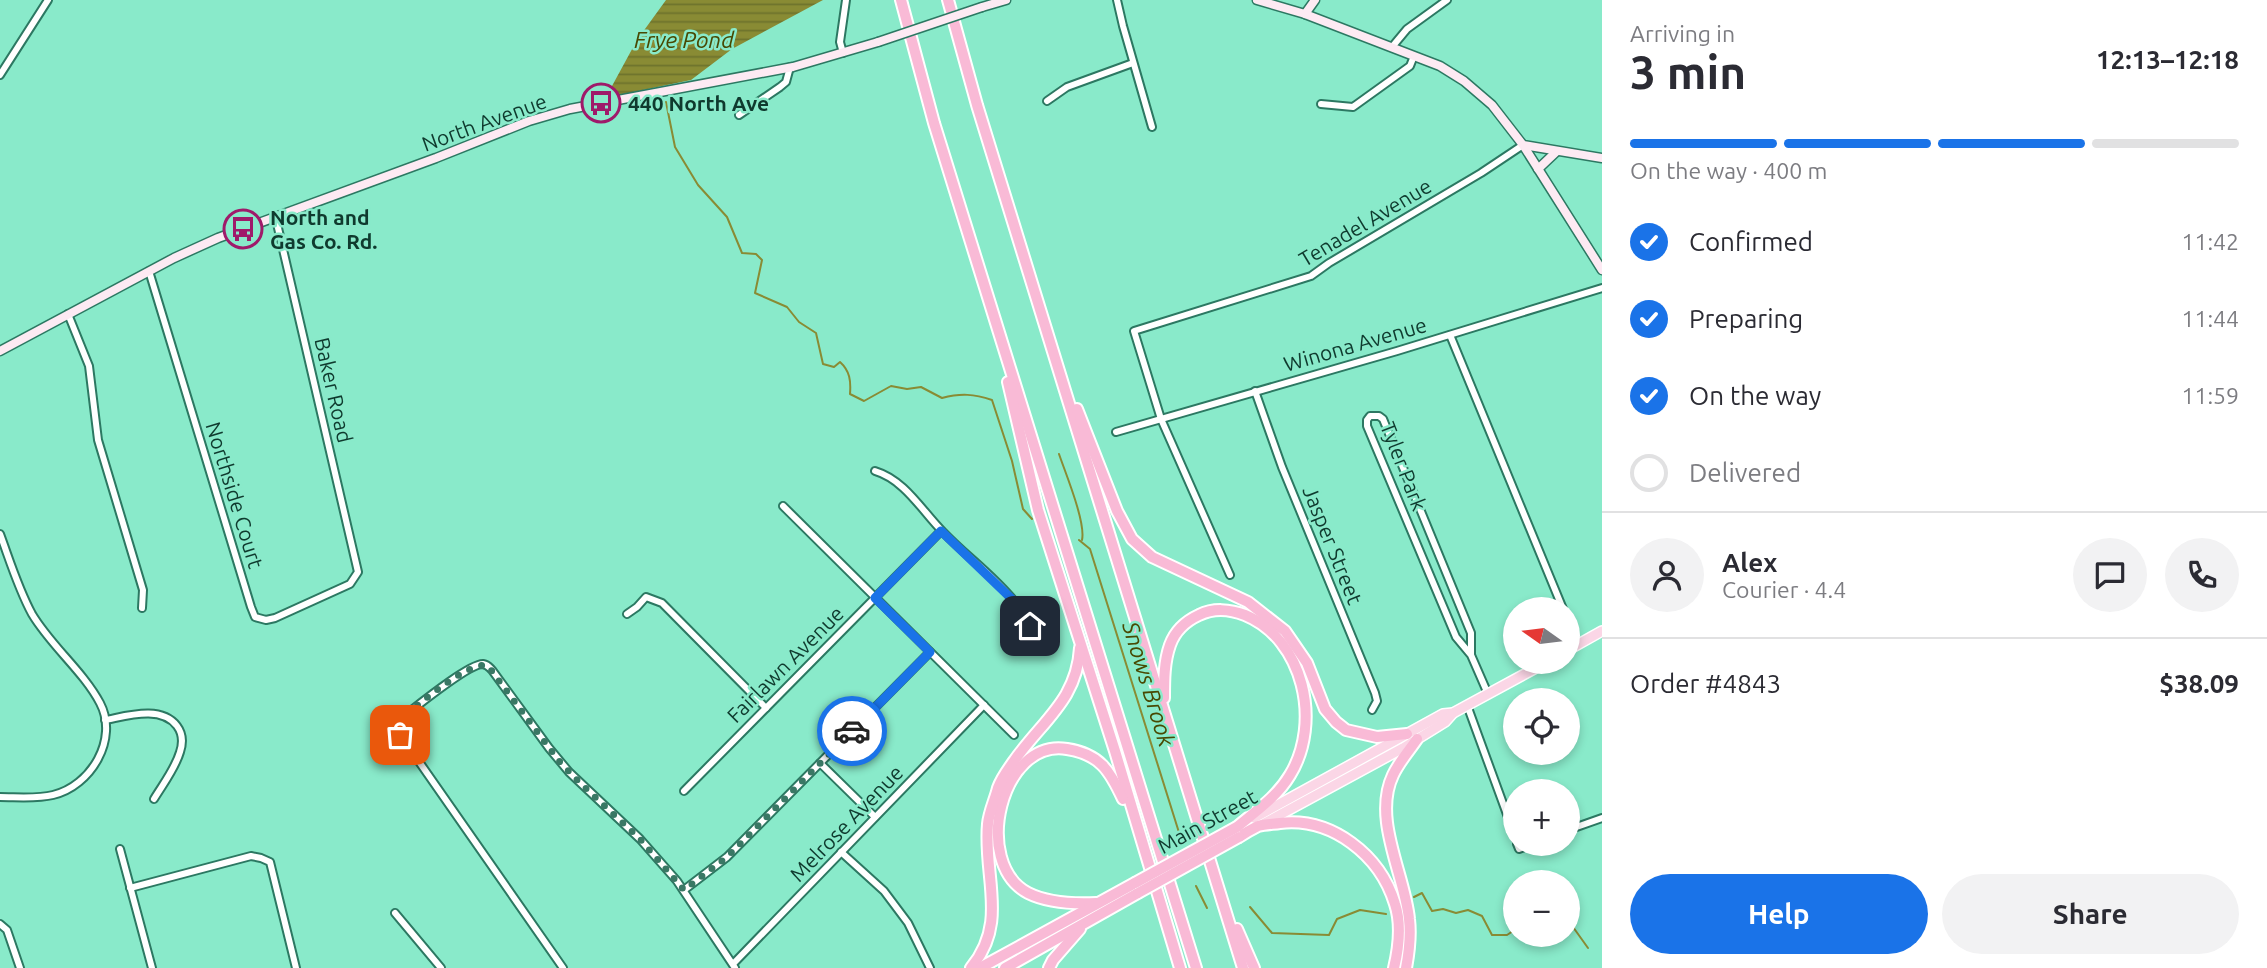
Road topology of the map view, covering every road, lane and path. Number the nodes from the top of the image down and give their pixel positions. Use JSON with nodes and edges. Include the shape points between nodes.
{"nodes":[{"id":1,"x":48,"y":0,"type":"edge"},
{"id":2,"x":846,"y":0,"type":"edge"},
{"id":3,"x":901,"y":0,"type":"edge"},
{"id":4,"x":948,"y":0,"type":"edge"},
{"id":5,"x":1006,"y":0,"type":"edge"},
{"id":6,"x":1117,"y":0,"type":"edge"},
{"id":7,"x":1257,"y":0,"type":"edge"},
{"id":8,"x":1315,"y":0,"type":"edge"},
{"id":9,"x":1447,"y":0,"type":"edge"},
{"id":10,"x":1305,"y":14,"type":"junction"},
{"id":11,"x":1392,"y":47,"type":"junction"},
{"id":12,"x":843,"y":52,"type":"junction"},
{"id":13,"x":1414,"y":56,"type":"junction"},
{"id":14,"x":1133,"y":64,"type":"junction"},
{"id":15,"x":790,"y":67,"type":"junction"},
{"id":16,"x":0,"y":75,"type":"edge"},
{"id":17,"x":1047,"y":101,"type":"dead end"},
{"id":18,"x":1321,"y":104,"type":"dead end"},
{"id":19,"x":739,"y":115,"type":"dead end"},
{"id":20,"x":1152,"y":127,"type":"dead end"},
{"id":21,"x":1523,"y":145,"type":"junction"},
{"id":22,"x":1556,"y":152,"type":"junction"},
{"id":23,"x":1602,"y":158,"type":"edge"},
{"id":24,"x":1538,"y":169,"type":"junction"},
{"id":25,"x":275,"y":215,"type":"junction"},
{"id":26,"x":1602,"y":270,"type":"edge"},
{"id":27,"x":149,"y":271,"type":"junction"},
{"id":28,"x":1602,"y":288,"type":"edge"},
{"id":29,"x":993,"y":311,"type":"junction"},
{"id":30,"x":68,"y":314,"type":"junction"},
{"id":31,"x":1450,"y":335,"type":"junction"},
{"id":32,"x":1048,"y":338,"type":"junction"},
{"id":33,"x":0,"y":351,"type":"edge"},
{"id":34,"x":1255,"y":391,"type":"junction"},
{"id":35,"x":1161,"y":419,"type":"junction"},
{"id":36,"x":1116,"y":432,"type":"dead end"},
{"id":37,"x":874,"y":471,"type":"dead end"},
{"id":38,"x":783,"y":506,"type":"dead end"},
{"id":39,"x":941,"y":531,"type":"junction"},
{"id":40,"x":0,"y":534,"type":"edge"},
{"id":41,"x":358,"y":572,"type":"joint"},
{"id":42,"x":1230,"y":575,"type":"dead end"},
{"id":43,"x":1558,"y":597,"type":"edge"},
{"id":44,"x":875,"y":598,"type":"junction"},
{"id":45,"x":142,"y":608,"type":"dead end"},
{"id":46,"x":627,"y":614,"type":"dead end"},
{"id":47,"x":1602,"y":631,"type":"edge"},
{"id":48,"x":1080,"y":642,"type":"junction"},
{"id":49,"x":1580,"y":643,"type":"edge"},
{"id":50,"x":1043,"y":647,"type":"dead end"},
{"id":51,"x":930,"y":652,"type":"junction"},
{"id":52,"x":1471,"y":655,"type":"junction"},
{"id":53,"x":1525,"y":674,"type":"edge"},
{"id":54,"x":1488,"y":694,"type":"junction"},
{"id":55,"x":984,"y":705,"type":"junction"},
{"id":56,"x":1467,"y":705,"type":"junction"},
{"id":57,"x":766,"y":708,"type":"junction"},
{"id":58,"x":1164,"y":708,"type":"junction"},
{"id":59,"x":1372,"y":710,"type":"dead end"},
{"id":60,"x":105,"y":720,"type":"junction"},
{"id":61,"x":1014,"y":735,"type":"dead end"},
{"id":62,"x":1412,"y":736,"type":"junction"},
{"id":63,"x":820,"y":763,"type":"junction"},
{"id":64,"x":684,"y":791,"type":"dead end"},
{"id":65,"x":0,"y":797,"type":"edge"},
{"id":66,"x":154,"y":799,"type":"dead end"},
{"id":67,"x":1503,"y":805,"type":"edge"},
{"id":68,"x":875,"y":817,"type":"junction"},
{"id":69,"x":1602,"y":818,"type":"edge"},
{"id":70,"x":1260,"y":825,"type":"junction"},
{"id":71,"x":1137,"y":826,"type":"junction"},
{"id":72,"x":1580,"y":826,"type":"edge"},
{"id":73,"x":1238,"y":832,"type":"junction"},
{"id":74,"x":120,"y":849,"type":"dead end"},
{"id":75,"x":841,"y":852,"type":"junction"},
{"id":76,"x":130,"y":888,"type":"junction"},
{"id":77,"x":1136,"y":888,"type":"junction"},
{"id":78,"x":684,"y":890,"type":"junction"},
{"id":79,"x":1220,"y":891,"type":"junction"},
{"id":80,"x":1096,"y":903,"type":"junction"},
{"id":81,"x":395,"y":912,"type":"dead end"},
{"id":82,"x":0,"y":924,"type":"edge"},
{"id":83,"x":1084,"y":924,"type":"junction"},
{"id":84,"x":734,"y":966,"type":"edge"},
{"id":85,"x":20,"y":968,"type":"edge"},
{"id":86,"x":152,"y":968,"type":"edge"},
{"id":87,"x":296,"y":968,"type":"edge"},
{"id":88,"x":441,"y":968,"type":"edge"},
{"id":89,"x":563,"y":968,"type":"edge"},
{"id":90,"x":930,"y":968,"type":"edge"},
{"id":91,"x":971,"y":968,"type":"edge"},
{"id":92,"x":980,"y":968,"type":"edge"},
{"id":93,"x":1005,"y":968,"type":"edge"},
{"id":94,"x":1049,"y":968,"type":"edge"},
{"id":95,"x":1178,"y":968,"type":"edge"},
{"id":96,"x":1196,"y":968,"type":"edge"},
{"id":97,"x":1243,"y":968,"type":"edge"},
{"id":98,"x":1254,"y":968,"type":"edge"},
{"id":99,"x":1394,"y":968,"type":"edge"},
{"id":100,"x":1406,"y":968,"type":"edge"}],
"edges":[{"from":1,"to":16,"type":"street"},
{"from":2,"to":12,"type":"street","via":[[840,42]]},
{"from":3,"to":29,"type":"highway"},
{"from":4,"to":32,"type":"highway"},
{"from":5,"to":12,"type":"main road","name":"North Avenue","bridge":true},
{"from":6,"to":14,"type":"street"},
{"from":7,"to":10,"type":"main road"},
{"from":8,"to":10,"type":"main road"},
{"from":9,"to":11,"type":"street","via":[[1407,29]]},
{"from":10,"to":11,"type":"main road"},
{"from":11,"to":13,"type":"main road"},
{"from":12,"to":15,"type":"main road","name":"North Avenue"},
{"from":13,"to":18,"type":"street","via":[[1410,66],[1353,107]]},
{"from":13,"to":21,"type":"main road","via":[[1464,81],[1492,105]]},
{"from":14,"to":17,"type":"street","via":[[1067,87]]},
{"from":14,"to":20,"type":"street"},
{"from":15,"to":19,"type":"street","via":[[786,82]]},
{"from":15,"to":25,"type":"main road","name":"North Avenue","via":[[542,117]]},
{"from":21,"to":22,"type":"main road"},
{"from":21,"to":24,"type":"main road"},
{"from":21,"to":35,"type":"street","name":"Tenadel Avenue","via":[[1311,276],[1134,331]]},
{"from":22,"to":23,"type":"main road"},
{"from":22,"to":24,"type":"main road"},
{"from":24,"to":26,"type":"main road"},
{"from":25,"to":27,"type":"main road","name":"North Avenue"},
{"from":25,"to":41,"type":"street","name":"Baker Road"},
{"from":27,"to":30,"type":"main road","name":"North Avenue"},
{"from":27,"to":41,"type":"street","name":"Northside Court","via":[[255,617],[275,618],[350,584]]},
{"from":28,"to":31,"type":"street","name":"Winona Avenue"},
{"from":29,"to":48,"type":"highway","via":[[1038,510]]},
{"from":29,"to":96,"type":"highway"},
{"from":30,"to":33,"type":"main road","name":"North Avenue"},
{"from":30,"to":45,"type":"street","via":[[89,366],[96,430],[143,590]]},
{"from":31,"to":34,"type":"street","name":"Winona Avenue"},
{"from":31,"to":43,"type":"street"},
{"from":32,"to":58,"type":"highway"},
{"from":32,"to":62,"type":"highway","via":[[1132,539],[1153,557],[1248,602],[1285,631],[1307,663],[1325,709],[1346,730],[1377,737]]},
{"from":34,"to":35,"type":"street","name":"Winona Avenue"},
{"from":34,"to":59,"type":"street","name":"Jasper Street","via":[[1375,693]]},
{"from":35,"to":36,"type":"street","name":"Winona Avenue"},
{"from":35,"to":42,"type":"street"},
{"from":37,"to":39,"type":"street","via":[[886,475],[923,508]]},
{"from":38,"to":44,"type":"street"},
{"from":39,"to":44,"type":"street","name":"Fairlawn Avenue"},
{"from":39,"to":50,"type":"street","via":[[1015,602]]},
{"from":40,"to":60,"type":"street","via":[[33,615],[96,696]]},
{"from":44,"to":51,"type":"street"},
{"from":44,"to":57,"type":"street","name":"Fairlawn Avenue"},
{"from":46,"to":57,"type":"street","via":[[646,597],[666,606]]},
{"from":47,"to":49,"type":"main road"},
{"from":48,"to":71,"type":"highway"},
{"from":48,"to":91,"type":"highway","via":[[1076,678],[1056,711],[1001,779],[988,822],[990,936]]},
{"from":51,"to":55,"type":"street"},
{"from":51,"to":63,"type":"street"},
{"from":52,"to":52,"type":"street","name":"Tyler Park","via":[[1471,633],[1383,419],[1373,415],[1367,426],[1456,637]]},
{"from":52,"to":54,"type":"street","name":"Tyler Park"},
{"from":53,"to":54,"type":"main road","name":"Main Street"},
{"from":54,"to":56,"type":"main road","name":"Main Street"},
{"from":55,"to":61,"type":"street"},
{"from":55,"to":68,"type":"street","name":"Melrose Avenue"},
{"from":56,"to":62,"type":"main road","name":"Main Street"},
{"from":56,"to":67,"type":"street"},
{"from":57,"to":64,"type":"street","name":"Fairlawn Avenue"},
{"from":58,"to":73,"type":"highway","via":[[1170,645],[1190,619],[1206,612],[1238,612],[1255,619],[1287,651],[1299,674],[1306,714],[1303,744],[1291,774]]},
{"from":58,"to":79,"type":"highway"},
{"from":60,"to":65,"type":"street","via":[[100,755],[81,779],[51,796]]},
{"from":60,"to":66,"type":"street","via":[[144,713],[168,717],[180,730],[183,738],[177,760]]},
{"from":62,"to":70,"type":"main road","name":"Main Street"},
{"from":62,"to":73,"type":"main road","name":"Main Street"},
{"from":62,"to":100,"type":"highway","via":[[1392,777],[1387,815],[1409,919]]},
{"from":63,"to":68,"type":"street"},
{"from":63,"to":78,"type":"street","via":[[727,857]]},
{"from":68,"to":75,"type":"street","name":"Melrose Avenue"},
{"from":69,"to":72,"type":"street"},
{"from":70,"to":73,"type":"highway","name":"Main Street"},
{"from":70,"to":99,"type":"highway","via":[[1313,825],[1346,839],[1366,854],[1395,904],[1399,938]]},
{"from":71,"to":80,"type":"highway","via":[[1115,781],[1084,751],[1045,750],[1018,770],[1010,785],[998,823],[1002,862],[1009,875],[1028,893],[1074,904]]},
{"from":71,"to":95,"type":"highway"},
{"from":73,"to":77,"type":"highway","name":"Main Street","bridge":true},
{"from":74,"to":76,"type":"street"},
{"from":75,"to":84,"type":"street","name":"Melrose Avenue"},
{"from":75,"to":90,"type":"street","via":[[884,891],[908,923]]},
{"from":76,"to":86,"type":"street"},
{"from":76,"to":87,"type":"street","via":[[251,856],[270,862]]},
{"from":77,"to":80,"type":"highway","name":"Main Street"},
{"from":77,"to":83,"type":"highway","name":"Main Street"},
{"from":78,"to":84,"type":"street"},
{"from":78,"to":89,"type":"street","via":[[640,839],[564,766],[492,670],[485,665],[466,671],[400,721],[399,730]]},
{"from":79,"to":97,"type":"highway"},
{"from":79,"to":98,"type":"highway"},
{"from":80,"to":92,"type":"highway","name":"Main Street"},
{"from":81,"to":88,"type":"street"},
{"from":82,"to":85,"type":"street","via":[[7,930]]},
{"from":83,"to":93,"type":"highway","name":"Main Street"},
{"from":83,"to":94,"type":"highway"}]}
